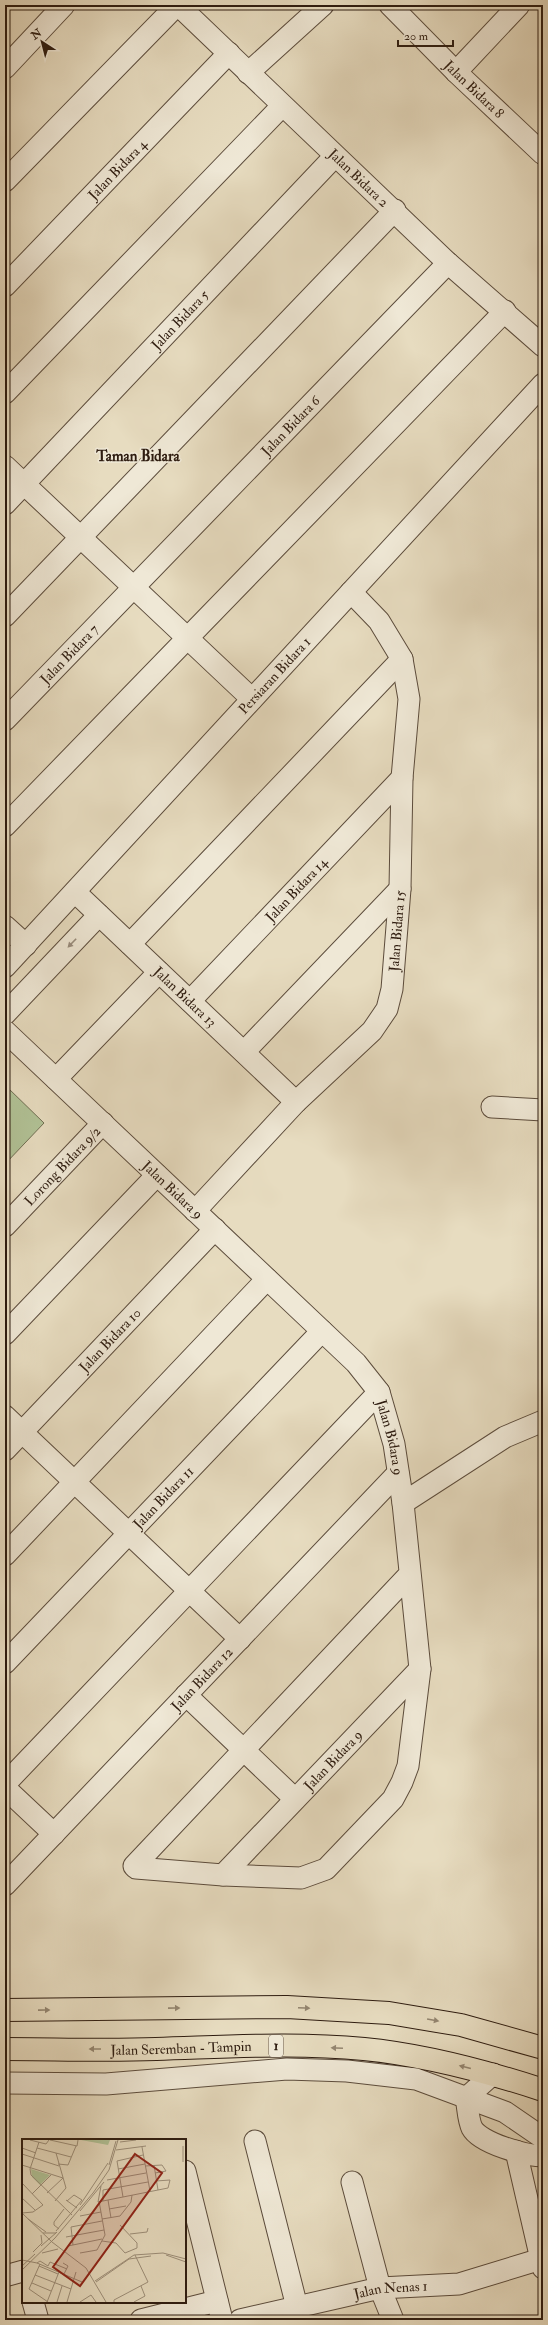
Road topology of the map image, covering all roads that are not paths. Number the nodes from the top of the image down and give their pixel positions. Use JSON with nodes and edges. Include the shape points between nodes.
{"nodes":[{"id":1,"x":64,"y":5,"type":"edge"},
{"id":2,"x":177,"y":5,"type":"edge"},
{"id":3,"x":323,"y":5,"type":"edge"},
{"id":4,"x":390,"y":5,"type":"edge"},
{"id":5,"x":518,"y":5,"type":"edge"},
{"id":6,"x":229,"y":53,"type":"junction"},
{"id":7,"x":5,"y":68,"type":"edge"},
{"id":8,"x":456,"y":72,"type":"junction"},
{"id":9,"x":248,"y":73,"type":"junction"},
{"id":10,"x":282,"y":106,"type":"junction"},
{"id":11,"x":543,"y":154,"type":"edge"},
{"id":12,"x":336,"y":156,"type":"junction"},
{"id":13,"x":5,"y":181,"type":"edge"},
{"id":14,"x":395,"y":210,"type":"junction"},
{"id":15,"x":448,"y":263,"type":"junction"},
{"id":16,"x":5,"y":286,"type":"edge"},
{"id":17,"x":504,"y":312,"type":"junction"},
{"id":18,"x":543,"y":346,"type":"edge"},
{"id":19,"x":543,"y":384,"type":"edge"},
{"id":20,"x":5,"y":393,"type":"edge"},
{"id":21,"x":5,"y":466,"type":"edge"},
{"id":22,"x":25,"y":484,"type":"junction"},
{"id":23,"x":5,"y":504,"type":"edge"},
{"id":24,"x":80,"y":537,"type":"junction"},
{"id":25,"x":133,"y":588,"type":"junction"},
{"id":26,"x":351,"y":592,"type":"junction"},
{"id":27,"x":5,"y":616,"type":"edge"},
{"id":28,"x":188,"y":638,"type":"junction"},
{"id":29,"x":402,"y":659,"type":"junction"},
{"id":30,"x":252,"y":699,"type":"junction"},
{"id":31,"x":5,"y":720,"type":"edge"},
{"id":32,"x":402,"y":778,"type":"junction"},
{"id":33,"x":5,"y":826,"type":"edge"},
{"id":34,"x":400,"y":888,"type":"junction"},
{"id":35,"x":75,"y":892,"type":"junction"},
{"id":36,"x":99,"y":915,"type":"junction"},
{"id":37,"x":5,"y":926,"type":"edge"},
{"id":38,"x":130,"y":944,"type":"junction"},
{"id":39,"x":26,"y":945,"type":"junction"},
{"id":40,"x":5,"y":967,"type":"edge"},
{"id":41,"x":159,"y":972,"type":"junction"},
{"id":42,"x":190,"y":1001,"type":"junction"},
{"id":43,"x":5,"y":1014,"type":"edge"},
{"id":44,"x":5,"y":1031,"type":"edge"},
{"id":45,"x":244,"y":1052,"type":"junction"},
{"id":46,"x":56,"y":1079,"type":"junction"},
{"id":47,"x":296,"y":1102,"type":"junction"},
{"id":48,"x":492,"y":1108,"type":"dead end"},
{"id":49,"x":543,"y":1110,"type":"edge"},
{"id":50,"x":103,"y":1123,"type":"junction"},
{"id":51,"x":157,"y":1175,"type":"junction"},
{"id":52,"x":195,"y":1211,"type":"junction"},
{"id":53,"x":5,"y":1226,"type":"edge"},
{"id":54,"x":215,"y":1230,"type":"junction"},
{"id":55,"x":267,"y":1279,"type":"junction"},
{"id":56,"x":322,"y":1331,"type":"junction"},
{"id":57,"x":5,"y":1334,"type":"edge"},
{"id":58,"x":379,"y":1392,"type":"junction"},
{"id":59,"x":5,"y":1416,"type":"edge"},
{"id":60,"x":543,"y":1421,"type":"edge"},
{"id":61,"x":22,"y":1432,"type":"junction"},
{"id":62,"x":5,"y":1450,"type":"edge"},
{"id":63,"x":398,"y":1473,"type":"junction"},
{"id":64,"x":74,"y":1482,"type":"junction"},
{"id":65,"x":403,"y":1502,"type":"junction"},
{"id":66,"x":129,"y":1534,"type":"junction"},
{"id":67,"x":5,"y":1555,"type":"edge"},
{"id":68,"x":409,"y":1575,"type":"junction"},
{"id":69,"x":189,"y":1591,"type":"junction"},
{"id":70,"x":240,"y":1639,"type":"junction"},
{"id":71,"x":5,"y":1664,"type":"edge"},
{"id":72,"x":420,"y":1669,"type":"junction"},
{"id":73,"x":186,"y":1695,"type":"junction"},
{"id":74,"x":243,"y":1749,"type":"junction"},
{"id":75,"x":5,"y":1784,"type":"edge"},
{"id":76,"x":5,"y":1788,"type":"edge"},
{"id":77,"x":296,"y":1799,"type":"junction"},
{"id":78,"x":54,"y":1834,"type":"junction"},
{"id":79,"x":224,"y":1875,"type":"junction"},
{"id":80,"x":5,"y":1885,"type":"edge"},
{"id":81,"x":5,"y":2010,"type":"edge"},
{"id":82,"x":543,"y":2048,"type":"edge"},
{"id":83,"x":5,"y":2049,"type":"edge"},
{"id":84,"x":154,"y":2049,"type":"junction"},
{"id":85,"x":493,"y":2074,"type":"junction"},
{"id":86,"x":153,"y":2079,"type":"junction"},
{"id":87,"x":5,"y":2083,"type":"edge"},
{"id":88,"x":543,"y":2090,"type":"edge"},
{"id":89,"x":466,"y":2098,"type":"junction"},
{"id":90,"x":543,"y":2138,"type":"edge"},
{"id":91,"x":255,"y":2141,"type":"dead end"},
{"id":92,"x":516,"y":2151,"type":"junction"},
{"id":93,"x":543,"y":2156,"type":"edge"},
{"id":94,"x":186,"y":2179,"type":"edge"},
{"id":95,"x":352,"y":2182,"type":"dead end"},
{"id":96,"x":192,"y":2229,"type":"edge"},
{"id":97,"x":542,"y":2264,"type":"edge"},
{"id":98,"x":22,"y":2271,"type":"edge"},
{"id":99,"x":5,"y":2276,"type":"edge"},
{"id":100,"x":380,"y":2288,"type":"junction"},
{"id":101,"x":33,"y":2303,"type":"edge"},
{"id":102,"x":298,"y":2307,"type":"junction"},
{"id":103,"x":219,"y":2310,"type":"edge"},
{"id":104,"x":38,"y":2320,"type":"edge"},
{"id":105,"x":141,"y":2320,"type":"edge"},
{"id":106,"x":240,"y":2320,"type":"edge"},
{"id":107,"x":393,"y":2320,"type":"edge"}],
"edges":[{"from":1,"to":7,"type":"street"},
{"from":2,"to":6,"type":"street","name":"Jalan Bidara 2"},
{"from":2,"to":13,"type":"street"},
{"from":3,"to":9,"type":"street"},
{"from":4,"to":8,"type":"street","name":"Jalan Bidara 8"},
{"from":5,"to":8,"type":"street"},
{"from":6,"to":9,"type":"street","name":"Jalan Bidara 2"},
{"from":6,"to":16,"type":"street","name":"Jalan Bidara 4"},
{"from":8,"to":11,"type":"street","name":"Jalan Bidara 8"},
{"from":9,"to":10,"type":"street","name":"Jalan Bidara 2"},
{"from":10,"to":12,"type":"street","name":"Jalan Bidara 2"},
{"from":10,"to":20,"type":"street"},
{"from":12,"to":14,"type":"street","name":"Jalan Bidara 2"},
{"from":12,"to":22,"type":"street","name":"Jalan Bidara 5"},
{"from":14,"to":15,"type":"street","name":"Jalan Bidara 2"},
{"from":14,"to":24,"type":"street"},
{"from":15,"to":17,"type":"street","name":"Jalan Bidara 2"},
{"from":15,"to":25,"type":"street","name":"Jalan Bidara 6"},
{"from":17,"to":18,"type":"street","name":"Jalan Bidara 2"},
{"from":17,"to":28,"type":"street"},
{"from":19,"to":26,"type":"street","name":"Persiaran Bidara 1"},
{"from":21,"to":22,"type":"street"},
{"from":22,"to":23,"type":"street","name":"Jalan Bidara 5"},
{"from":22,"to":24,"type":"street"},
{"from":24,"to":25,"type":"street"},
{"from":24,"to":27,"type":"street"},
{"from":25,"to":28,"type":"street"},
{"from":25,"to":31,"type":"street","name":"Jalan Bidara 7"},
{"from":26,"to":29,"type":"street","name":"Jalan Bidara 15","via":[[379,621]]},
{"from":26,"to":30,"type":"street","name":"Persiaran Bidara 1"},
{"from":28,"to":30,"type":"street"},
{"from":28,"to":33,"type":"street"},
{"from":29,"to":32,"type":"street","name":"Jalan Bidara 15","via":[[409,700]]},
{"from":29,"to":38,"type":"street"},
{"from":30,"to":35,"type":"street","name":"Persiaran Bidara 1"},
{"from":32,"to":34,"type":"street","name":"Jalan Bidara 15"},
{"from":32,"to":42,"type":"street","name":"Jalan Bidara 14"},
{"from":34,"to":45,"type":"street"},
{"from":34,"to":47,"type":"street","name":"Jalan Bidara 15","via":[[392,989],[387,1009],[372,1031]]},
{"from":35,"to":36,"type":"street","name":"Jalan Bidara 13"},
{"from":35,"to":39,"type":"street","name":"Persiaran Bidara 1"},
{"from":36,"to":38,"type":"street","name":"Jalan Bidara 13"},
{"from":36,"to":43,"type":"street","one_way":true},
{"from":37,"to":39,"type":"street"},
{"from":38,"to":41,"type":"street","name":"Jalan Bidara 13"},
{"from":39,"to":40,"type":"street","name":"Persiaran Bidara 1"},
{"from":41,"to":42,"type":"street","name":"Jalan Bidara 13"},
{"from":41,"to":46,"type":"street"},
{"from":42,"to":45,"type":"street","name":"Jalan Bidara 13"},
{"from":44,"to":46,"type":"street","name":"Jalan Bidara 9"},
{"from":45,"to":47,"type":"street","name":"Jalan Bidara 13"},
{"from":46,"to":50,"type":"street","name":"Jalan Bidara 9"},
{"from":47,"to":52,"type":"street","name":"Jalan Bidara 15"},
{"from":48,"to":49,"type":"street"},
{"from":50,"to":51,"type":"street","name":"Jalan Bidara 9"},
{"from":50,"to":53,"type":"street","name":"Lorong Bidara 9/2"},
{"from":51,"to":52,"type":"street","name":"Jalan Bidara 9"},
{"from":51,"to":57,"type":"street"},
{"from":52,"to":54,"type":"street","name":"Jalan Bidara 9"},
{"from":54,"to":55,"type":"street","name":"Jalan Bidara 9"},
{"from":54,"to":61,"type":"street","name":"Jalan Bidara 10"},
{"from":55,"to":56,"type":"street","name":"Jalan Bidara 9"},
{"from":55,"to":64,"type":"street"},
{"from":56,"to":58,"type":"street","name":"Jalan Bidara 9","via":[[356,1364]]},
{"from":56,"to":66,"type":"street","name":"Jalan Bidara 11"},
{"from":58,"to":63,"type":"street","name":"Jalan Bidara 9","via":[[394,1444]]},
{"from":58,"to":69,"type":"street"},
{"from":59,"to":61,"type":"street"},
{"from":60,"to":65,"type":"street","via":[[505,1438]]},
{"from":61,"to":62,"type":"street","name":"Jalan Bidara 10"},
{"from":61,"to":64,"type":"street"},
{"from":63,"to":65,"type":"street","name":"Jalan Bidara 9"},
{"from":63,"to":70,"type":"street","name":"Jalan Bidara 12"},
{"from":64,"to":66,"type":"street"},
{"from":64,"to":67,"type":"street"},
{"from":65,"to":68,"type":"street","name":"Jalan Bidara 9"},
{"from":66,"to":69,"type":"street"},
{"from":66,"to":71,"type":"street","name":"Jalan Bidara 11"},
{"from":68,"to":72,"type":"street","name":"Jalan Bidara 9"},
{"from":68,"to":74,"type":"street"},
{"from":69,"to":70,"type":"street"},
{"from":69,"to":75,"type":"street"},
{"from":70,"to":73,"type":"street","name":"Jalan Bidara 12"},
{"from":72,"to":77,"type":"street","name":"Jalan Bidara 9"},
{"from":72,"to":79,"type":"street","via":[[408,1766],[393,1799],[326,1869],[313,1875],[301,1878]]},
{"from":73,"to":74,"type":"street"},
{"from":73,"to":78,"type":"street","name":"Jalan Bidara 12"},
{"from":74,"to":77,"type":"street"},
{"from":74,"to":79,"type":"street","via":[[133,1864],[136,1868]]},
{"from":76,"to":78,"type":"street"},
{"from":77,"to":79,"type":"street","name":"Jalan Bidara 9"},
{"from":78,"to":80,"type":"street","name":"Jalan Bidara 12"},
{"from":81,"to":82,"type":"highway","one_way":true,"via":[[287,2007],[389,2013],[461,2025]]},
{"from":84,"to":83,"type":"highway","name":"Jalan Seremban - Tampin","number":"1","one_way":true},
{"from":85,"to":84,"type":"highway","name":"Jalan Seremban - Tampin","number":"1","one_way":true,"via":[[436,2060],[364,2049],[261,2046]]},
{"from":84,"to":86,"type":"street"},
{"from":85,"to":88,"type":"highway","name":"Jalan Seremban - Tampin","number":"1"},
{"from":85,"to":89,"type":"street"},
{"from":86,"to":87,"type":"street","via":[[106,2084]]},
{"from":86,"to":89,"type":"street","via":[[287,2069],[347,2071],[416,2079]]},
{"from":89,"to":90,"type":"street","via":[[505,2112]]},
{"from":89,"to":92,"type":"street","via":[[472,2127],[479,2137]]},
{"from":91,"to":102,"type":"street"},
{"from":92,"to":93,"type":"street"},
{"from":92,"to":97,"type":"street"},
{"from":94,"to":96,"type":"street"},
{"from":95,"to":100,"type":"street"},
{"from":96,"to":103,"type":"street"},
{"from":97,"to":100,"type":"street","name":"Jalan Nenas 1","via":[[459,2284]]},
{"from":98,"to":99,"type":"street"},
{"from":100,"to":102,"type":"street","name":"Jalan Nenas 1"},
{"from":100,"to":107,"type":"street"},
{"from":101,"to":104,"type":"street"},
{"from":102,"to":106,"type":"street","name":"Jalan Nenas 1"},
{"from":103,"to":105,"type":"street"}]}
